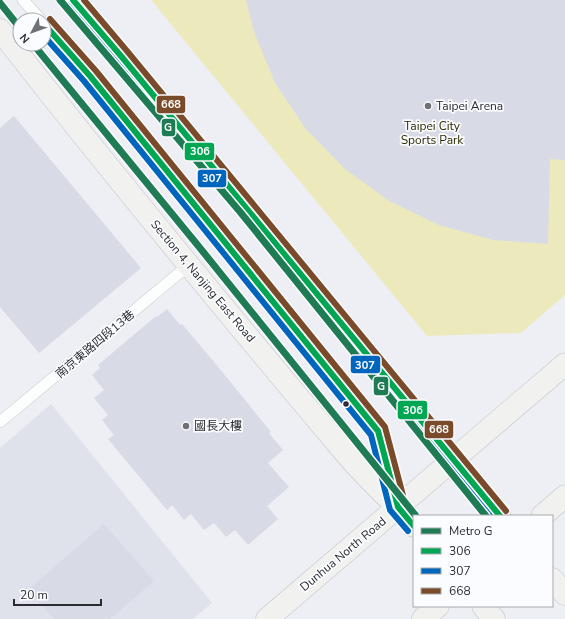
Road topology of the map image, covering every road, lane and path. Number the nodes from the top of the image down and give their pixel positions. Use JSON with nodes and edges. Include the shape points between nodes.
{"nodes":[{"id":1,"x":23,"y":0,"type":"edge"},
{"id":2,"x":73,"y":0,"type":"edge"},
{"id":3,"x":34,"y":12,"type":"edge"},
{"id":4,"x":0,"y":30,"type":"edge"},
{"id":5,"x":52,"y":33,"type":"edge"},
{"id":6,"x":189,"y":265,"type":"junction"},
{"id":7,"x":565,"y":364,"type":"edge"},
{"id":8,"x":0,"y":422,"type":"edge"},
{"id":9,"x":454,"y":459,"type":"junction"},
{"id":10,"x":565,"y":496,"type":"edge"},
{"id":11,"x":398,"y":508,"type":"junction"},
{"id":12,"x":499,"y":515,"type":"edge"},
{"id":13,"x":543,"y":515,"type":"edge"},
{"id":14,"x":413,"y":525,"type":"edge"},
{"id":15,"x":553,"y":579,"type":"edge"},
{"id":16,"x":565,"y":594,"type":"edge"},
{"id":17,"x":437,"y":607,"type":"edge"},
{"id":18,"x":484,"y":607,"type":"edge"},
{"id":19,"x":267,"y":619,"type":"edge"},
{"id":20,"x":423,"y":619,"type":"edge"},
{"id":21,"x":494,"y":619,"type":"edge"}],
"edges":[{"from":1,"to":3,"type":"lane"},
{"from":2,"to":9,"type":"main road"},
{"from":4,"to":6,"type":"main road","name":"Section 4, Nanjing East Road"},
{"from":5,"to":11,"type":"lane","via":[[90,76],[378,431]]},
{"from":6,"to":8,"type":"lane","name":"南京東路四段13巷"},
{"from":6,"to":11,"type":"main road","name":"Section 4, Nanjing East Road","via":[[348,456]]},
{"from":7,"to":9,"type":"main road","name":"Dunhua North Road"},
{"from":9,"to":11,"type":"main road","name":"Dunhua North Road"},
{"from":9,"to":12,"type":"main road"},
{"from":10,"to":13,"type":"main road"},
{"from":11,"to":14,"type":"main road","name":"Section 4, Nanjing East Road"},
{"from":11,"to":19,"type":"main road","name":"Dunhua North Road"},
{"from":15,"to":16,"type":"main road"},
{"from":17,"to":20,"type":"main road"},
{"from":18,"to":21,"type":"main road"}]}
